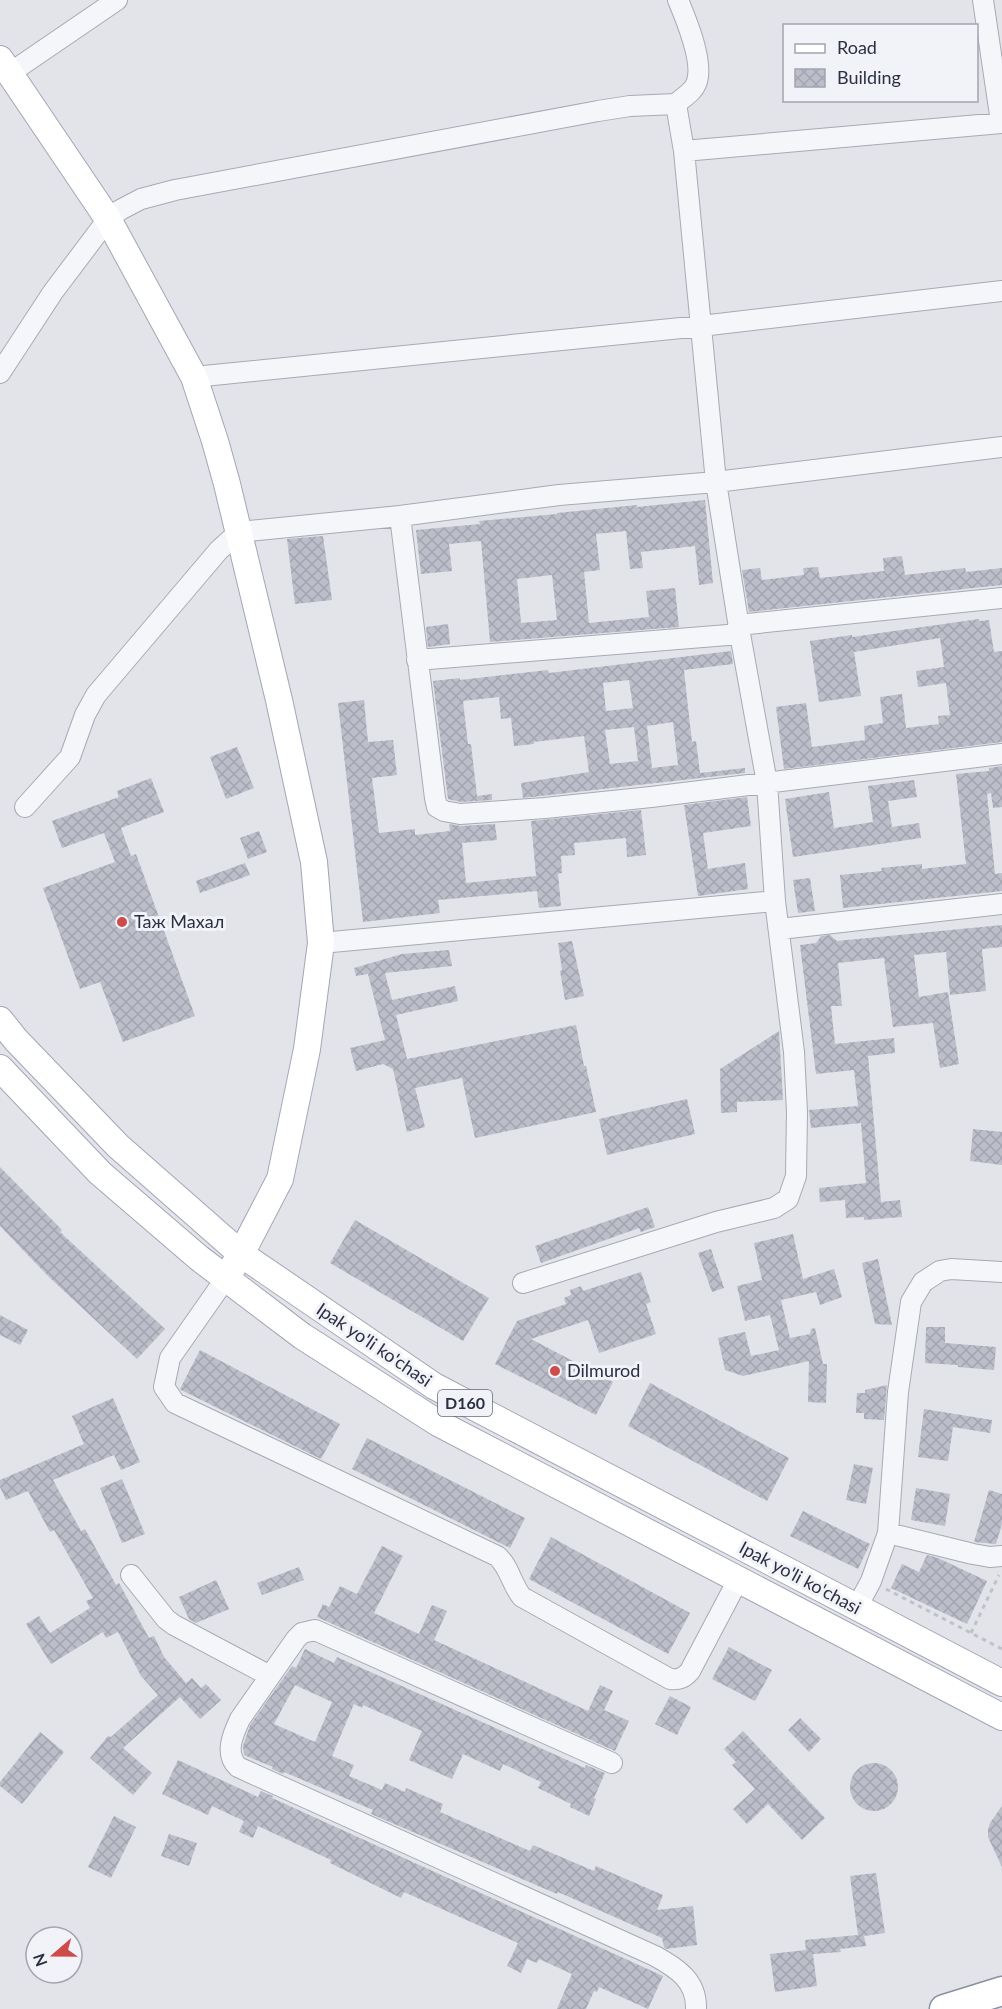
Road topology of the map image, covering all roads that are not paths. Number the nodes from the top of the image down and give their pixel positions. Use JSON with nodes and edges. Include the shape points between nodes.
{"nodes":[{"id":1,"x":117,"y":0,"type":"edge"},
{"id":2,"x":678,"y":0,"type":"edge"},
{"id":3,"x":983,"y":0,"type":"edge"},
{"id":4,"x":5,"y":66,"type":"edge"},
{"id":5,"x":676,"y":104,"type":"junction"},
{"id":6,"x":1002,"y":122,"type":"edge"},
{"id":7,"x":684,"y":151,"type":"junction"},
{"id":8,"x":108,"y":219,"type":"junction"},
{"id":9,"x":1002,"y":291,"type":"edge"},
{"id":10,"x":701,"y":326,"type":"junction"},
{"id":11,"x":0,"y":373,"type":"edge"},
{"id":12,"x":194,"y":377,"type":"junction"},
{"id":13,"x":1002,"y":447,"type":"edge"},
{"id":14,"x":716,"y":482,"type":"junction"},
{"id":15,"x":400,"y":516,"type":"junction"},
{"id":16,"x":239,"y":532,"type":"junction"},
{"id":17,"x":1002,"y":598,"type":"edge"},
{"id":18,"x":739,"y":630,"type":"junction"},
{"id":19,"x":417,"y":660,"type":"junction"},
{"id":20,"x":1002,"y":754,"type":"edge"},
{"id":21,"x":767,"y":783,"type":"junction"},
{"id":22,"x":25,"y":807,"type":"dead end"},
{"id":23,"x":775,"y":901,"type":"junction"},
{"id":24,"x":1002,"y":904,"type":"edge"},
{"id":25,"x":780,"y":929,"type":"junction"},
{"id":26,"x":321,"y":943,"type":"junction"},
{"id":27,"x":0,"y":1020,"type":"edge"},
{"id":28,"x":0,"y":1068,"type":"edge"},
{"id":29,"x":241,"y":1254,"type":"junction"},
{"id":30,"x":1002,"y":1272,"type":"edge"},
{"id":31,"x":226,"y":1278,"type":"junction"},
{"id":32,"x":523,"y":1283,"type":"dead end"},
{"id":33,"x":888,"y":1533,"type":"junction"},
{"id":34,"x":1002,"y":1556,"type":"edge"},
{"id":35,"x":131,"y":1575,"type":"dead end"},
{"id":36,"x":738,"y":1580,"type":"junction"},
{"id":37,"x":857,"y":1607,"type":"junction"},
{"id":38,"x":270,"y":1676,"type":"junction"},
{"id":39,"x":1002,"y":1683,"type":"edge"},
{"id":40,"x":1002,"y":1717,"type":"edge"},
{"id":41,"x":612,"y":1763,"type":"dead end"},
{"id":42,"x":1002,"y":1991,"type":"edge"},
{"id":43,"x":1002,"y":2005,"type":"edge"},
{"id":44,"x":696,"y":2009,"type":"edge"},
{"id":45,"x":944,"y":2009,"type":"edge"},
{"id":46,"x":962,"y":2009,"type":"edge"}],
"edges":[{"from":1,"to":4,"type":"street"},
{"from":2,"to":5,"type":"street","via":[[698,68],[696,84]]},
{"from":3,"to":6,"type":"street"},
{"from":4,"to":8,"type":"main road"},
{"from":5,"to":7,"type":"street"},
{"from":5,"to":8,"type":"street","via":[[598,111],[166,192],[141,199]]},
{"from":6,"to":7,"type":"street"},
{"from":7,"to":10,"type":"street"},
{"from":8,"to":11,"type":"street","via":[[53,292]]},
{"from":8,"to":12,"type":"main road"},
{"from":9,"to":10,"type":"street"},
{"from":10,"to":12,"type":"street"},
{"from":10,"to":14,"type":"street"},
{"from":12,"to":16,"type":"main road"},
{"from":13,"to":14,"type":"street"},
{"from":14,"to":15,"type":"street","via":[[559,495]]},
{"from":14,"to":18,"type":"street"},
{"from":15,"to":16,"type":"street"},
{"from":15,"to":19,"type":"street"},
{"from":16,"to":22,"type":"street","via":[[219,550],[96,695],[70,757]]},
{"from":16,"to":26,"type":"main road","via":[[314,862]]},
{"from":17,"to":18,"type":"street"},
{"from":18,"to":19,"type":"street"},
{"from":18,"to":21,"type":"street"},
{"from":19,"to":21,"type":"street","via":[[435,798],[437,807],[444,812],[544,808]]},
{"from":20,"to":21,"type":"street"},
{"from":21,"to":23,"type":"street"},
{"from":23,"to":25,"type":"street"},
{"from":23,"to":26,"type":"street"},
{"from":24,"to":25,"type":"street"},
{"from":25,"to":32,"type":"street","via":[[797,1112],[796,1176],[788,1199],[759,1213],[716,1222]]},
{"from":26,"to":29,"type":"main road","via":[[307,1049],[280,1179]]},
{"from":27,"to":29,"type":"main road","name":"Ipak yo'li ko'chasi","number":"D160","via":[[118,1146]]},
{"from":28,"to":31,"type":"main road","name":"Ipak yo'li ko'chasi","number":"D160","via":[[100,1173]]},
{"from":29,"to":31,"type":"main road"},
{"from":29,"to":37,"type":"main road","name":"Ipak yo'li ko'chasi","number":"D160","via":[[434,1386]]},
{"from":30,"to":33,"type":"street","via":[[940,1271],[923,1282],[911,1302],[898,1392]]},
{"from":31,"to":36,"type":"main road","name":"Ipak yo'li ko'chasi","number":"D160","via":[[302,1336],[438,1423]]},
{"from":31,"to":36,"type":"street","via":[[170,1358],[164,1387],[175,1403],[498,1556],[522,1596],[670,1679],[685,1677],[690,1671]]},
{"from":33,"to":34,"type":"street","via":[[973,1554]]},
{"from":33,"to":37,"type":"street"},
{"from":35,"to":38,"type":"street","via":[[174,1625]]},
{"from":36,"to":40,"type":"main road","name":"Ipak yo'li ko'chasi","number":"D160"},
{"from":37,"to":39,"type":"main road","name":"Ipak yo'li ko'chasi","number":"D160"},
{"from":38,"to":41,"type":"street","via":[[296,1639],[315,1630]]},
{"from":38,"to":44,"type":"street","via":[[233,1733],[232,1762],[238,1767],[647,1951],[686,1976],[695,1995]]},
{"from":42,"to":45,"type":"highway"},
{"from":43,"to":46,"type":"highway"}]}
